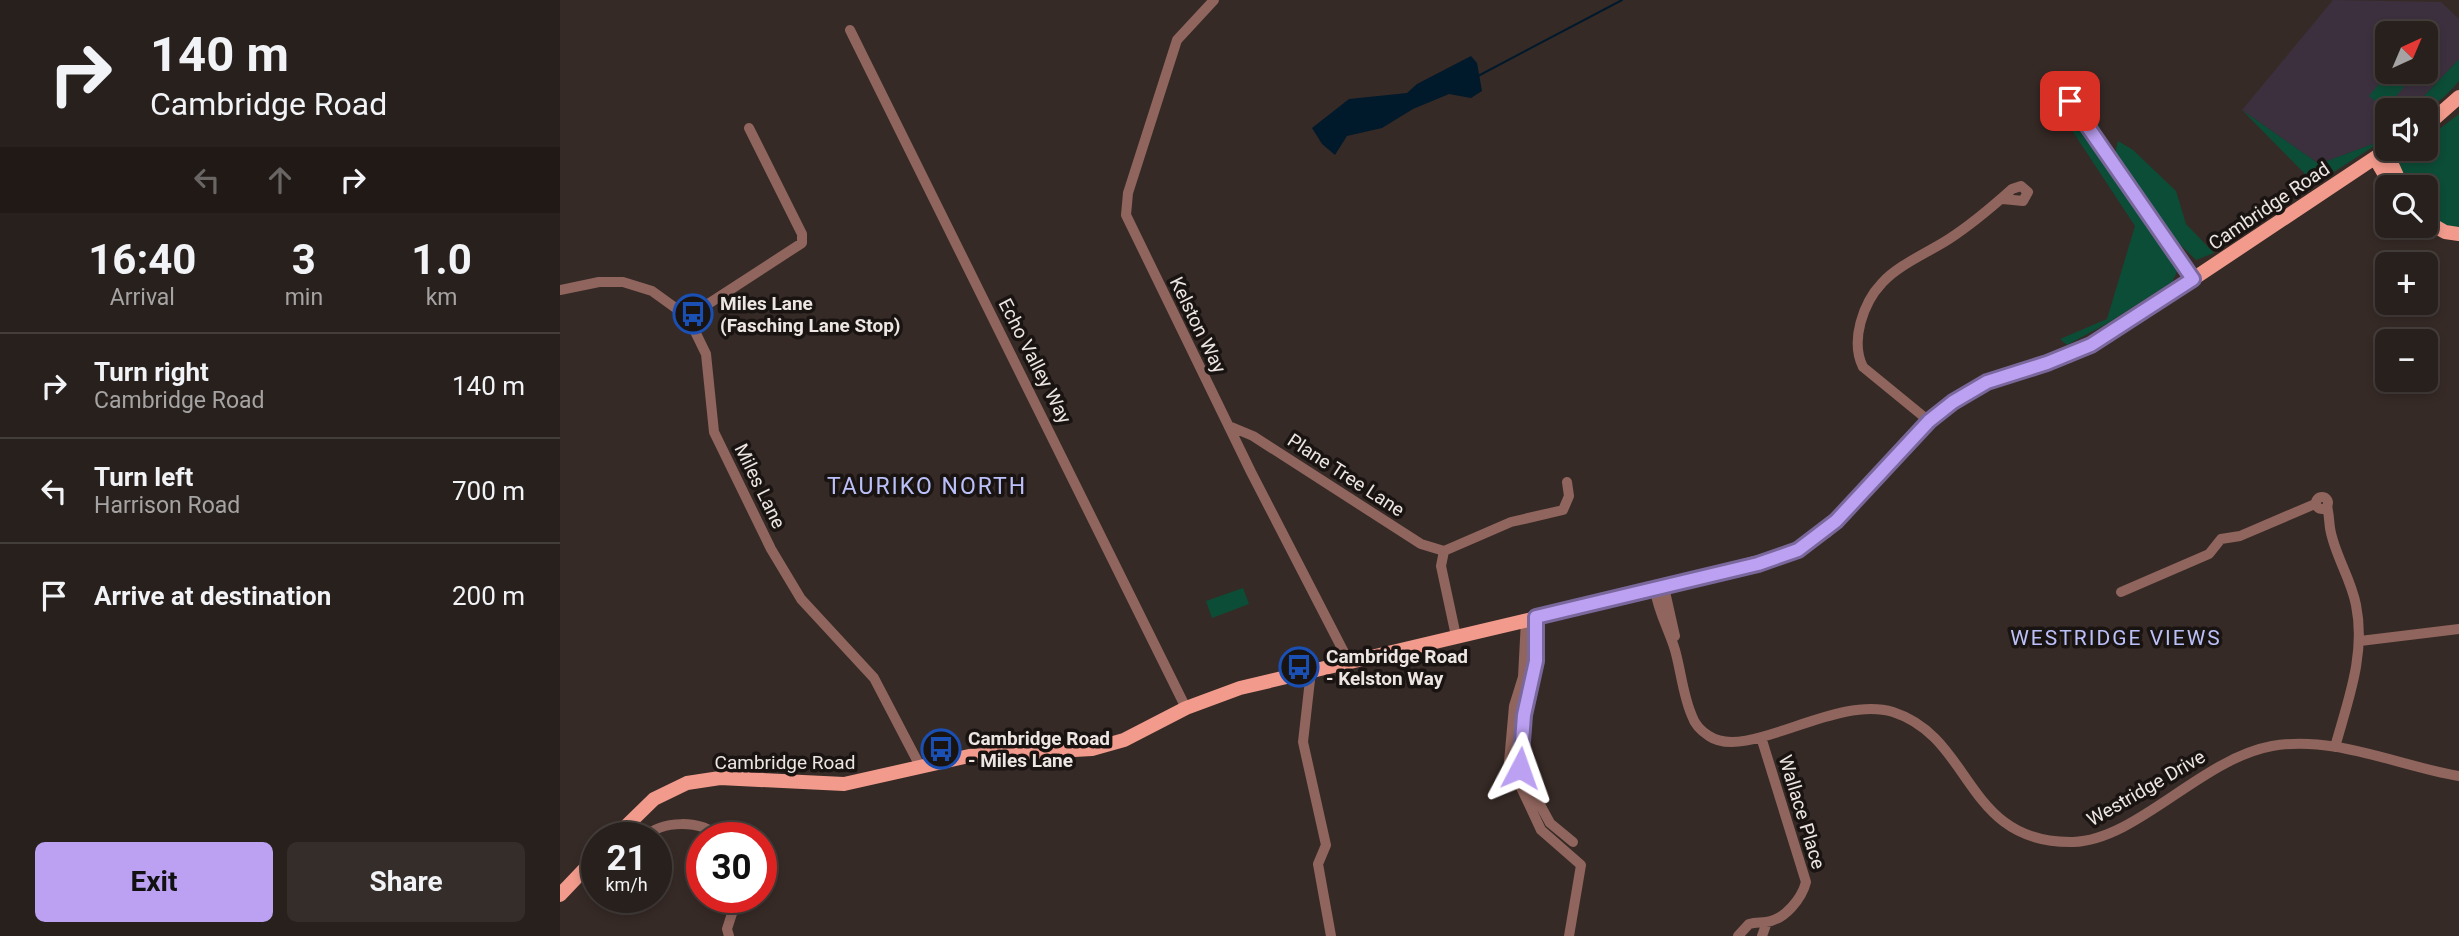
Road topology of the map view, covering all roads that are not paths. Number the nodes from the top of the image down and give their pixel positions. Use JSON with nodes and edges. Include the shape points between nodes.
{"nodes":[{"id":1,"x":1214,"y":0,"type":"edge"},
{"id":2,"x":850,"y":30,"type":"dead end"},
{"id":3,"x":2057,"y":83,"type":"dead end"},
{"id":4,"x":2459,"y":97,"type":"edge"},
{"id":5,"x":2438,"y":115,"type":"edge"},
{"id":6,"x":749,"y":128,"type":"dead end"},
{"id":7,"x":2375,"y":157,"type":"edge"},
{"id":8,"x":2003,"y":199,"type":"dead end"},
{"id":9,"x":2438,"y":228,"type":"edge"},
{"id":10,"x":2459,"y":234,"type":"edge"},
{"id":11,"x":2193,"y":279,"type":"junction"},
{"id":12,"x":560,"y":290,"type":"edge"},
{"id":13,"x":688,"y":317,"type":"junction"},
{"id":14,"x":1929,"y":421,"type":"junction"},
{"id":15,"x":1229,"y":426,"type":"junction"},
{"id":16,"x":1567,"y":482,"type":"dead end"},
{"id":17,"x":1444,"y":551,"type":"junction"},
{"id":18,"x":1660,"y":589,"type":"junction"},
{"id":19,"x":2121,"y":592,"type":"dead end"},
{"id":20,"x":1531,"y":618,"type":"junction"},
{"id":21,"x":2459,"y":629,"type":"edge"},
{"id":22,"x":1455,"y":636,"type":"junction"},
{"id":23,"x":2360,"y":641,"type":"junction"},
{"id":24,"x":1349,"y":662,"type":"junction"},
{"id":25,"x":1311,"y":671,"type":"junction"},
{"id":26,"x":1186,"y":708,"type":"junction"},
{"id":27,"x":1761,"y":737,"type":"junction"},
{"id":28,"x":2339,"y":748,"type":"junction"},
{"id":29,"x":920,"y":766,"type":"junction"},
{"id":30,"x":2459,"y":776,"type":"edge"},
{"id":31,"x":630,"y":822,"type":"edge"},
{"id":32,"x":1573,"y":842,"type":"dead end"},
{"id":33,"x":581,"y":873,"type":"edge"},
{"id":34,"x":560,"y":895,"type":"edge"},
{"id":35,"x":732,"y":913,"type":"edge"},
{"id":36,"x":1767,"y":922,"type":"junction"},
{"id":37,"x":729,"y":936,"type":"edge"},
{"id":38,"x":1331,"y":936,"type":"edge"},
{"id":39,"x":1569,"y":936,"type":"edge"},
{"id":40,"x":1738,"y":936,"type":"edge"},
{"id":41,"x":1762,"y":936,"type":"edge"}],
"edges":[{"from":1,"to":15,"type":"street","name":"Kelston Way","via":[[1185,28],[1173,48],[1125,211]]},
{"from":2,"to":26,"type":"street","name":"Echo Valley Way"},
{"from":3,"to":11,"type":"street"},
{"from":4,"to":5,"type":"main road"},
{"from":6,"to":13,"type":"street","via":[[802,234],[802,243]]},
{"from":7,"to":11,"type":"main road","name":"Cambridge Road"},
{"from":8,"to":14,"type":"street","via":[[1883,281],[1868,301],[1858,335],[1863,367]]},
{"from":9,"to":10,"type":"main road"},
{"from":11,"to":14,"type":"main road","name":"Cambridge Road","via":[[2091,345],[1987,382]]},
{"from":12,"to":13,"type":"street","name":"Miles Lane","via":[[623,282],[652,291]]},
{"from":13,"to":29,"type":"street","name":"Miles Lane","via":[[706,354],[714,432],[772,549],[801,599],[874,678]]},
{"from":14,"to":18,"type":"main road","name":"Cambridge Road","via":[[1836,521],[1808,544],[1758,564]]},
{"from":15,"to":17,"type":"street","name":"Plane Tree Lane","via":[[1253,436],[1420,544]]},
{"from":15,"to":24,"type":"street","name":"Kelston Way"},
{"from":16,"to":17,"type":"street","via":[[1567,505],[1557,513],[1511,522]]},
{"from":17,"to":22,"type":"street","via":[[1441,566]]},
{"from":18,"to":20,"type":"main road","name":"Cambridge Road"},
{"from":18,"to":27,"type":"street","name":"Westridge Drive","via":[[1690,714],[1699,728],[1729,743]]},
{"from":19,"to":23,"type":"street","via":[[2209,554],[2221,540],[2320,506],[2354,596]]},
{"from":20,"to":22,"type":"main road","name":"Cambridge Road"},
{"from":20,"to":32,"type":"street","via":[[1536,661],[1524,715],[1520,768],[1550,823]]},
{"from":20,"to":39,"type":"street","via":[[1514,706],[1509,762],[1542,830],[1581,865]]},
{"from":21,"to":23,"type":"street"},
{"from":22,"to":24,"type":"main road","name":"Cambridge Road"},
{"from":23,"to":28,"type":"street"},
{"from":24,"to":25,"type":"main road","name":"Cambridge Road"},
{"from":25,"to":26,"type":"main road","name":"Cambridge Road","via":[[1231,691]]},
{"from":25,"to":38,"type":"street","via":[[1303,742],[1326,845],[1318,864]]},
{"from":26,"to":29,"type":"main road","name":"Cambridge Road","via":[[1143,732],[1092,750],[980,755]]},
{"from":27,"to":28,"type":"street","name":"Westridge Drive","via":[[1849,709],[1892,712],[1935,737],[1998,819],[2038,838],[2071,842],[2091,841],[2112,832],[2241,754],[2273,746]]},
{"from":27,"to":36,"type":"street","name":"Wallace Place","via":[[1806,881],[1800,899]]},
{"from":28,"to":30,"type":"street","name":"Westridge Drive"},
{"from":29,"to":31,"type":"main road","name":"Cambridge Road","via":[[844,784],[720,778],[687,783],[654,799]]},
{"from":33,"to":34,"type":"main road"},
{"from":35,"to":37,"type":"street"},
{"from":36,"to":40,"type":"street","name":"Wallace Place","via":[[1749,924]]},
{"from":36,"to":41,"type":"street"}]}
